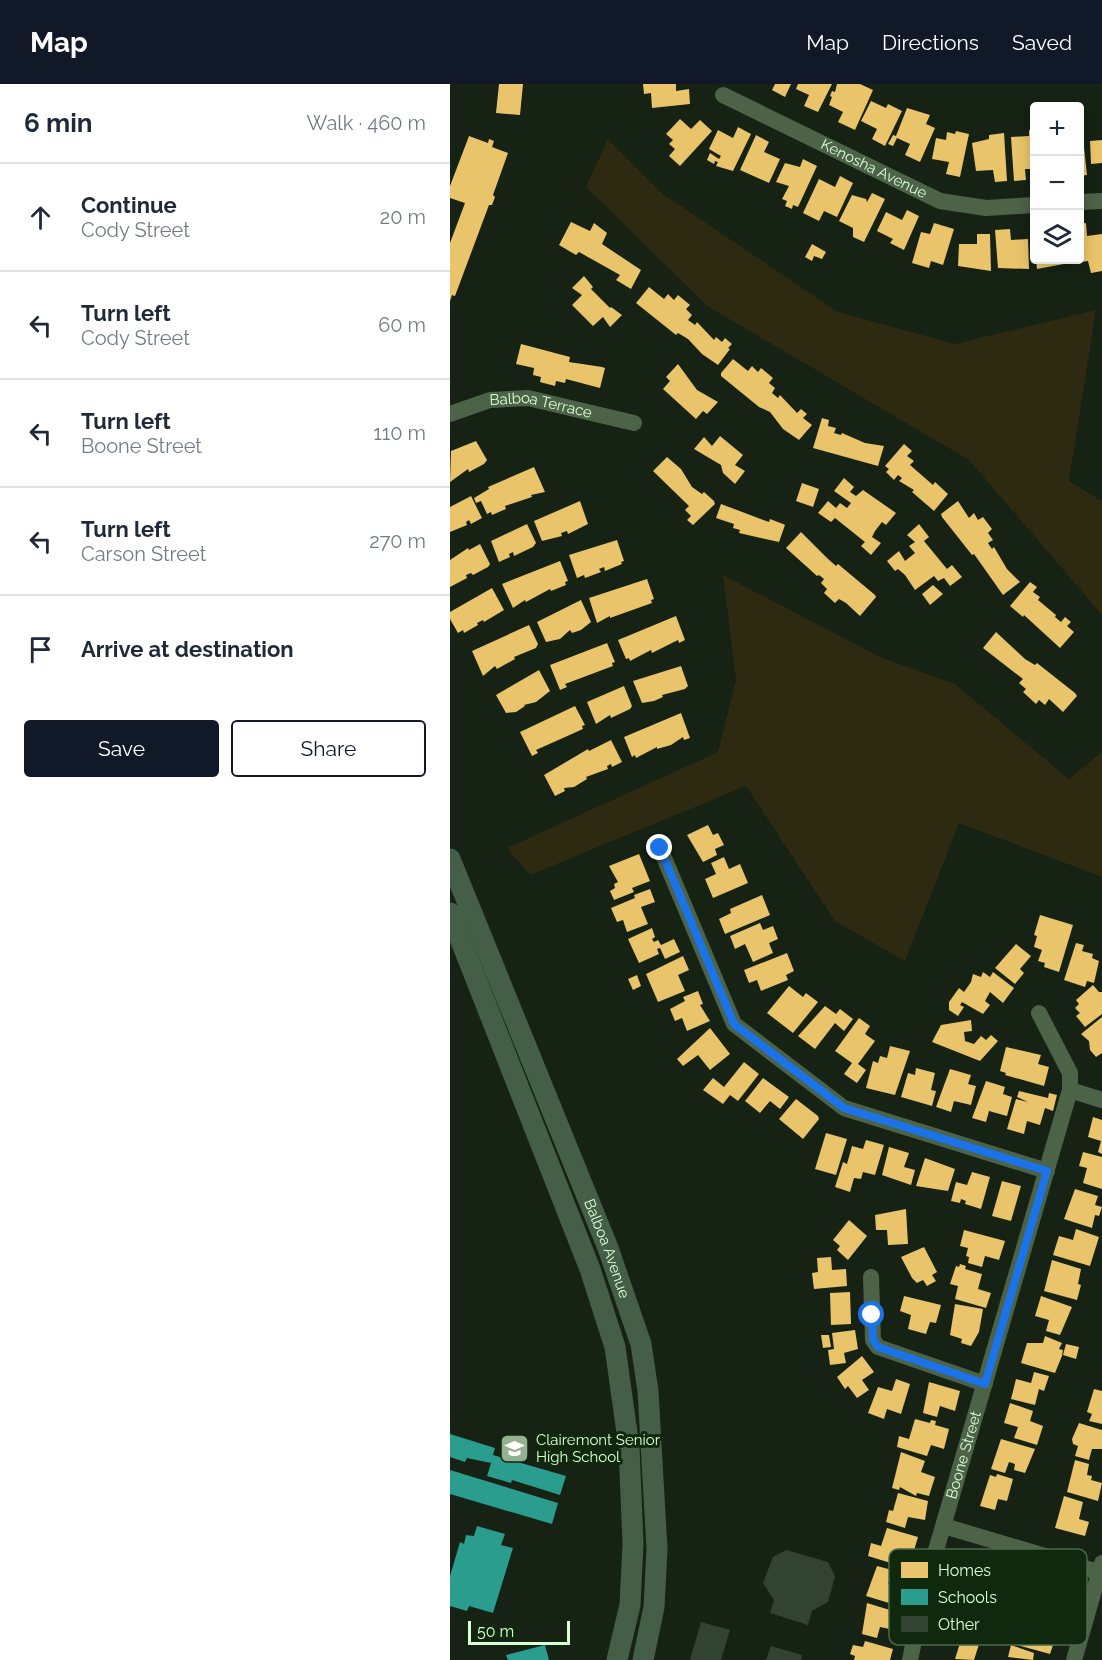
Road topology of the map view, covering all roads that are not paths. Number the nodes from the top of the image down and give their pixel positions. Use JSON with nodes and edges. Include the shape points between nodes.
{"nodes":[{"id":1,"x":723,"y":95,"type":"dead end"},
{"id":2,"x":1102,"y":201,"type":"edge"},
{"id":3,"x":1084,"y":202,"type":"edge"},
{"id":4,"x":1030,"y":205,"type":"edge"},
{"id":5,"x":450,"y":414,"type":"edge"},
{"id":6,"x":634,"y":423,"type":"dead end"},
{"id":7,"x":660,"y":848,"type":"dead end"},
{"id":8,"x":450,"y":859,"type":"edge"},
{"id":9,"x":450,"y":913,"type":"edge"},
{"id":10,"x":1040,"y":1013,"type":"dead end"},
{"id":11,"x":1070,"y":1090,"type":"junction"},
{"id":12,"x":1102,"y":1100,"type":"edge"},
{"id":13,"x":1047,"y":1171,"type":"junction"},
{"id":14,"x":871,"y":1277,"type":"dead end"},
{"id":15,"x":985,"y":1384,"type":"junction"},
{"id":16,"x":944,"y":1526,"type":"junction"},
{"id":17,"x":937,"y":1549,"type":"edge"},
{"id":18,"x":1028,"y":1549,"type":"edge"},
{"id":19,"x":1101,"y":1569,"type":"edge"},
{"id":20,"x":654,"y":1607,"type":"junction"},
{"id":21,"x":1087,"y":1616,"type":"edge"},
{"id":22,"x":913,"y":1645,"type":"edge"},
{"id":23,"x":1078,"y":1645,"type":"edge"},
{"id":24,"x":617,"y":1660,"type":"edge"},
{"id":25,"x":643,"y":1660,"type":"edge"},
{"id":26,"x":655,"y":1660,"type":"edge"},
{"id":27,"x":910,"y":1660,"type":"edge"},
{"id":28,"x":1074,"y":1660,"type":"edge"}],
"edges":[{"from":1,"to":4,"type":"street","name":"Kenosha Avenue","via":[[939,201],[986,208]]},
{"from":2,"to":3,"type":"street"},
{"from":5,"to":6,"type":"street","name":"Balboa Terrace","via":[[490,400],[528,398]]},
{"from":7,"to":13,"type":"street","via":[[734,1024],[844,1108]]},
{"from":8,"to":20,"type":"main road","name":"Balboa Avenue","via":[[608,1248],[641,1344],[648,1391],[657,1549]]},
{"from":9,"to":24,"type":"main road","name":"Balboa Avenue","via":[[590,1269],[615,1347],[628,1447],[633,1543],[630,1605]]},
{"from":10,"to":11,"type":"street","name":"Boone Street","via":[[1070,1073]]},
{"from":11,"to":12,"type":"street"},
{"from":11,"to":13,"type":"street","name":"Boone Street"},
{"from":13,"to":15,"type":"street","name":"Boone Street"},
{"from":14,"to":15,"type":"street","via":[[873,1340],[878,1347]]},
{"from":15,"to":16,"type":"street","name":"Boone Street"},
{"from":16,"to":17,"type":"street","name":"Boone Street"},
{"from":16,"to":18,"type":"street"},
{"from":19,"to":21,"type":"street"},
{"from":20,"to":25,"type":"main road","name":"Balboa Avenue"},
{"from":20,"to":26,"type":"main road"},
{"from":22,"to":27,"type":"street","name":"Boone Street"},
{"from":23,"to":28,"type":"street"}]}
